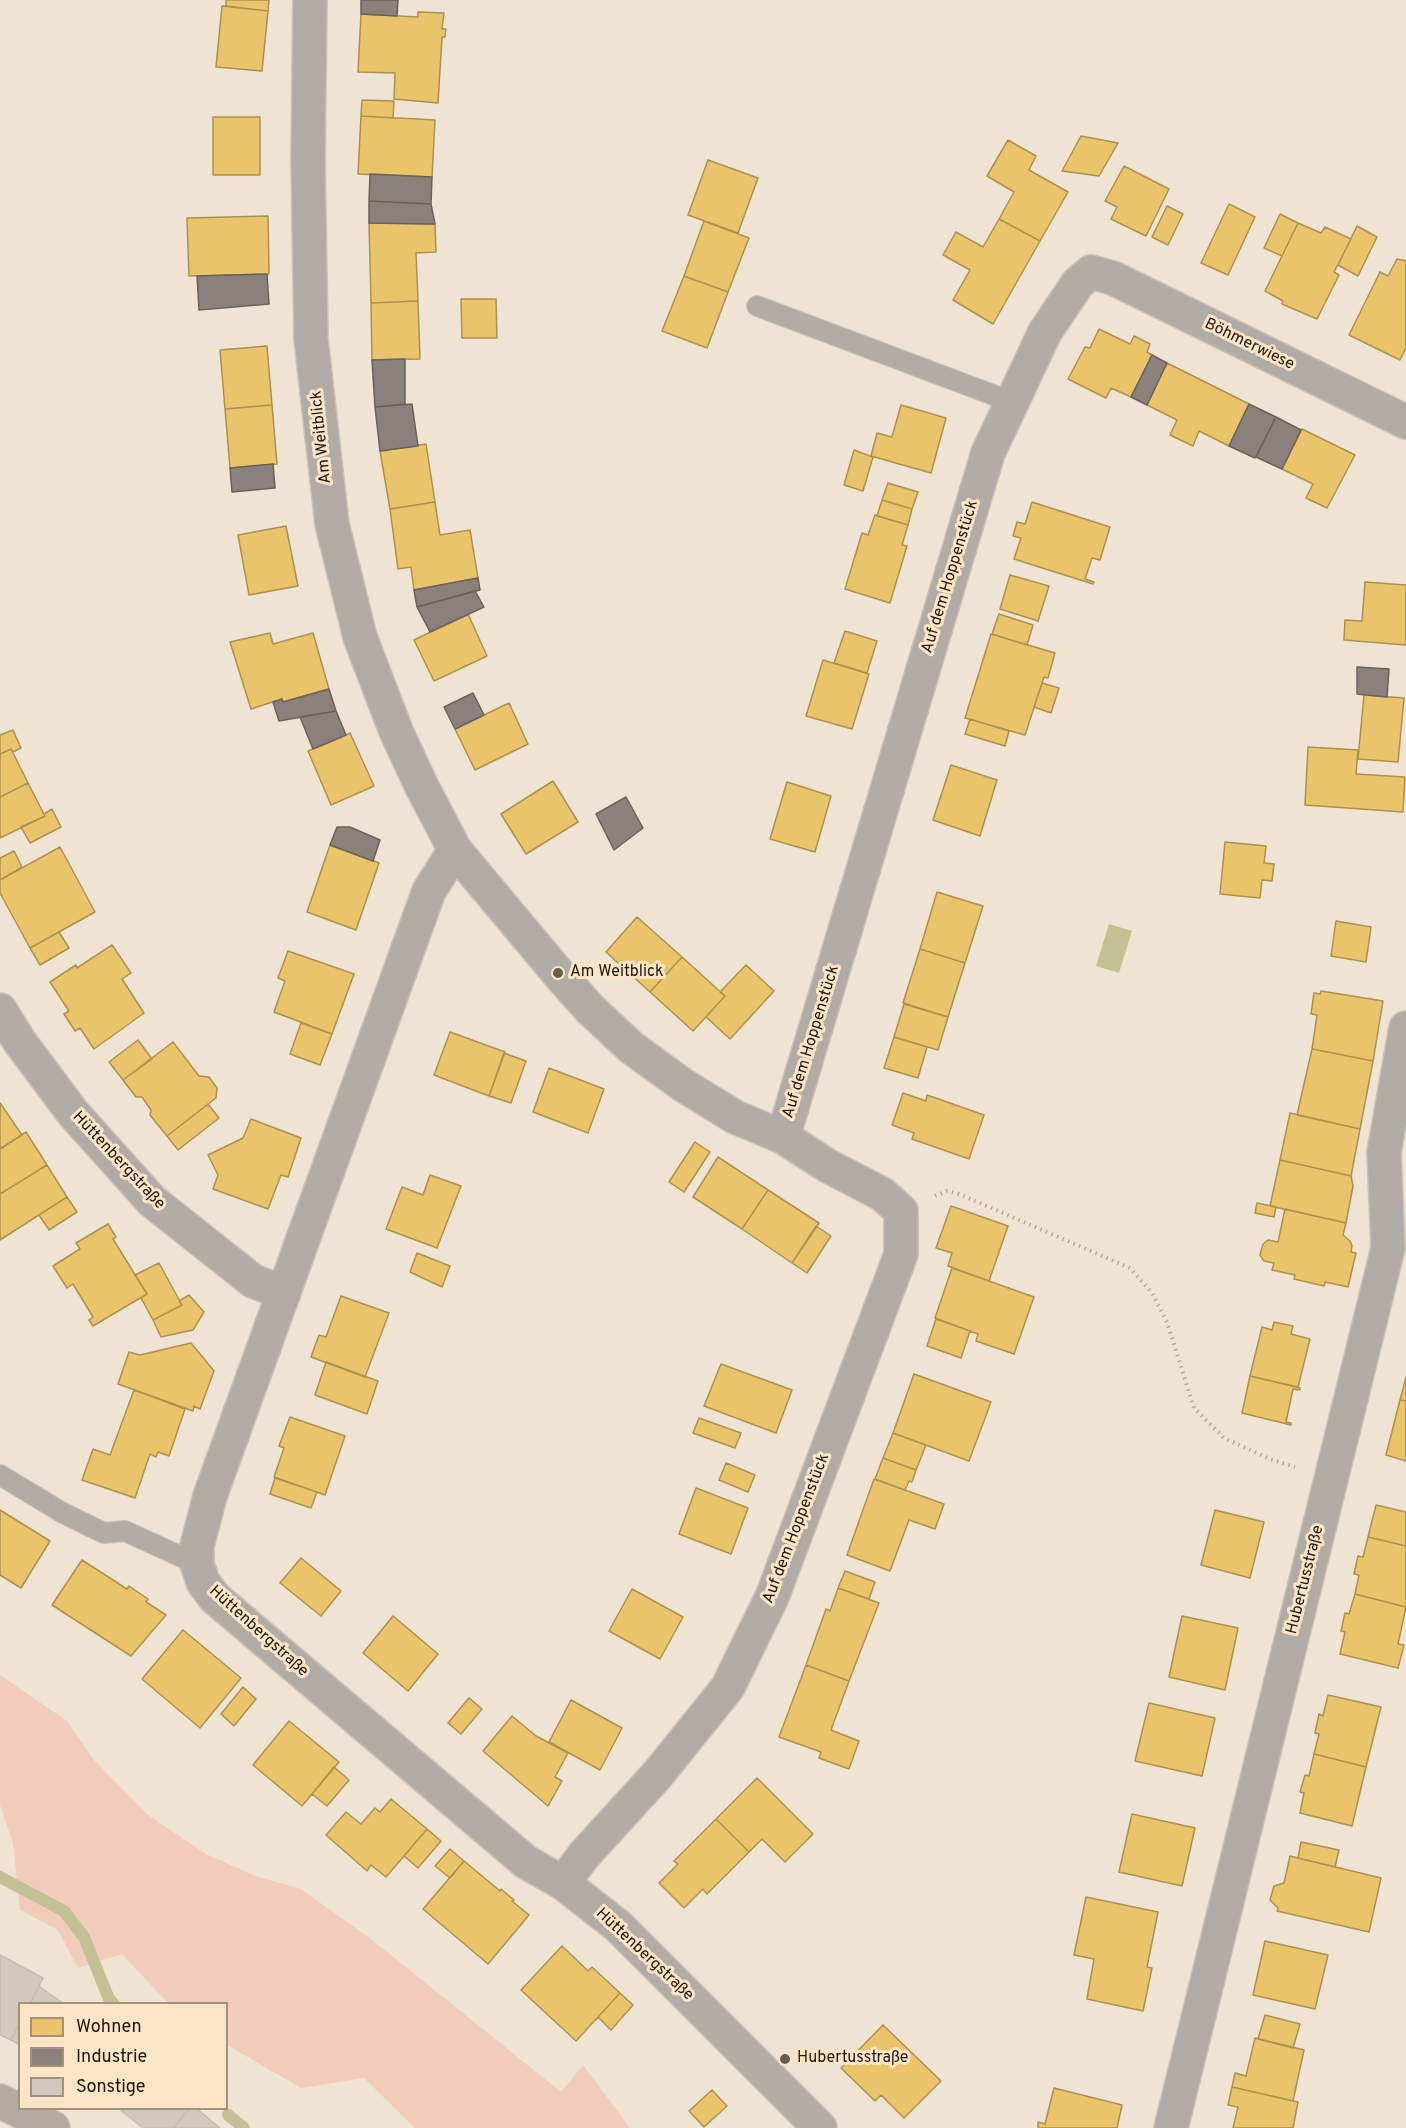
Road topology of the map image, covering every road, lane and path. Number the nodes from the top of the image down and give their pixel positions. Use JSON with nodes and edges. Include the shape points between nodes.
{"nodes":[{"id":1,"x":310,"y":0,"type":"edge"},
{"id":2,"x":1091,"y":272,"type":"joint"},
{"id":3,"x":757,"y":306,"type":"dead end"},
{"id":4,"x":1012,"y":402,"type":"junction"},
{"id":5,"x":1406,"y":422,"type":"edge"},
{"id":6,"x":455,"y":850,"type":"junction"},
{"id":7,"x":0,"y":1010,"type":"edge"},
{"id":8,"x":1406,"y":1028,"type":"edge"},
{"id":9,"x":783,"y":1137,"type":"junction"},
{"id":10,"x":947,"y":1191,"type":"dead end"},
{"id":11,"x":284,"y":1293,"type":"junction"},
{"id":12,"x":0,"y":1474,"type":"edge"},
{"id":13,"x":1331,"y":1479,"type":"junction"},
{"id":14,"x":196,"y":1564,"type":"junction"},
{"id":15,"x":563,"y":1883,"type":"junction"},
{"id":16,"x":0,"y":2101,"type":"edge"},
{"id":17,"x":53,"y":2128,"type":"edge"},
{"id":18,"x":820,"y":2128,"type":"edge"},
{"id":19,"x":1171,"y":2128,"type":"edge"}],
"edges":[{"from":1,"to":6,"type":"street","name":"Am Weitblick","via":[[311,339],[332,524],[360,637],[396,731]]},
{"from":2,"to":4,"type":"street","name":"Auf dem Hoppenstück","via":[[1078,283],[1046,332]]},
{"from":2,"to":5,"type":"street","name":"Böhmerwiese","via":[[1113,278]]},
{"from":3,"to":4,"type":"lane"},
{"from":4,"to":9,"type":"street","name":"Auf dem Hoppenstück","via":[[988,453]]},
{"from":6,"to":9,"type":"street","name":"Am Weitblick","via":[[590,1009],[632,1048],[735,1117]]},
{"from":6,"to":11,"type":"street","via":[[429,891]]},
{"from":7,"to":11,"type":"street","name":"Hüttenbergstraße","via":[[73,1113],[152,1202],[253,1281]]},
{"from":8,"to":13,"type":"street","name":"Hubertusstraße","via":[[1384,1152],[1388,1248]]},
{"from":9,"to":15,"type":"street","name":"Auf dem Hoppenstück","via":[[882,1194],[901,1211],[901,1254],[772,1597],[728,1687]]},
{"from":10,"to":13,"type":"path","via":[[1130,1268],[1152,1293],[1167,1322],[1194,1408],[1224,1438],[1270,1459]]},
{"from":11,"to":14,"type":"street","via":[[210,1496]]},
{"from":12,"to":14,"type":"lane","via":[[104,1533],[125,1532]]},
{"from":13,"to":19,"type":"street","name":"Hubertusstraße"},
{"from":14,"to":15,"type":"street","name":"Hüttenbergstraße","via":[[215,1598],[526,1862]]},
{"from":15,"to":18,"type":"street","name":"Hüttenbergstraße","via":[[618,1926]]},
{"from":16,"to":17,"type":"main road"}]}
